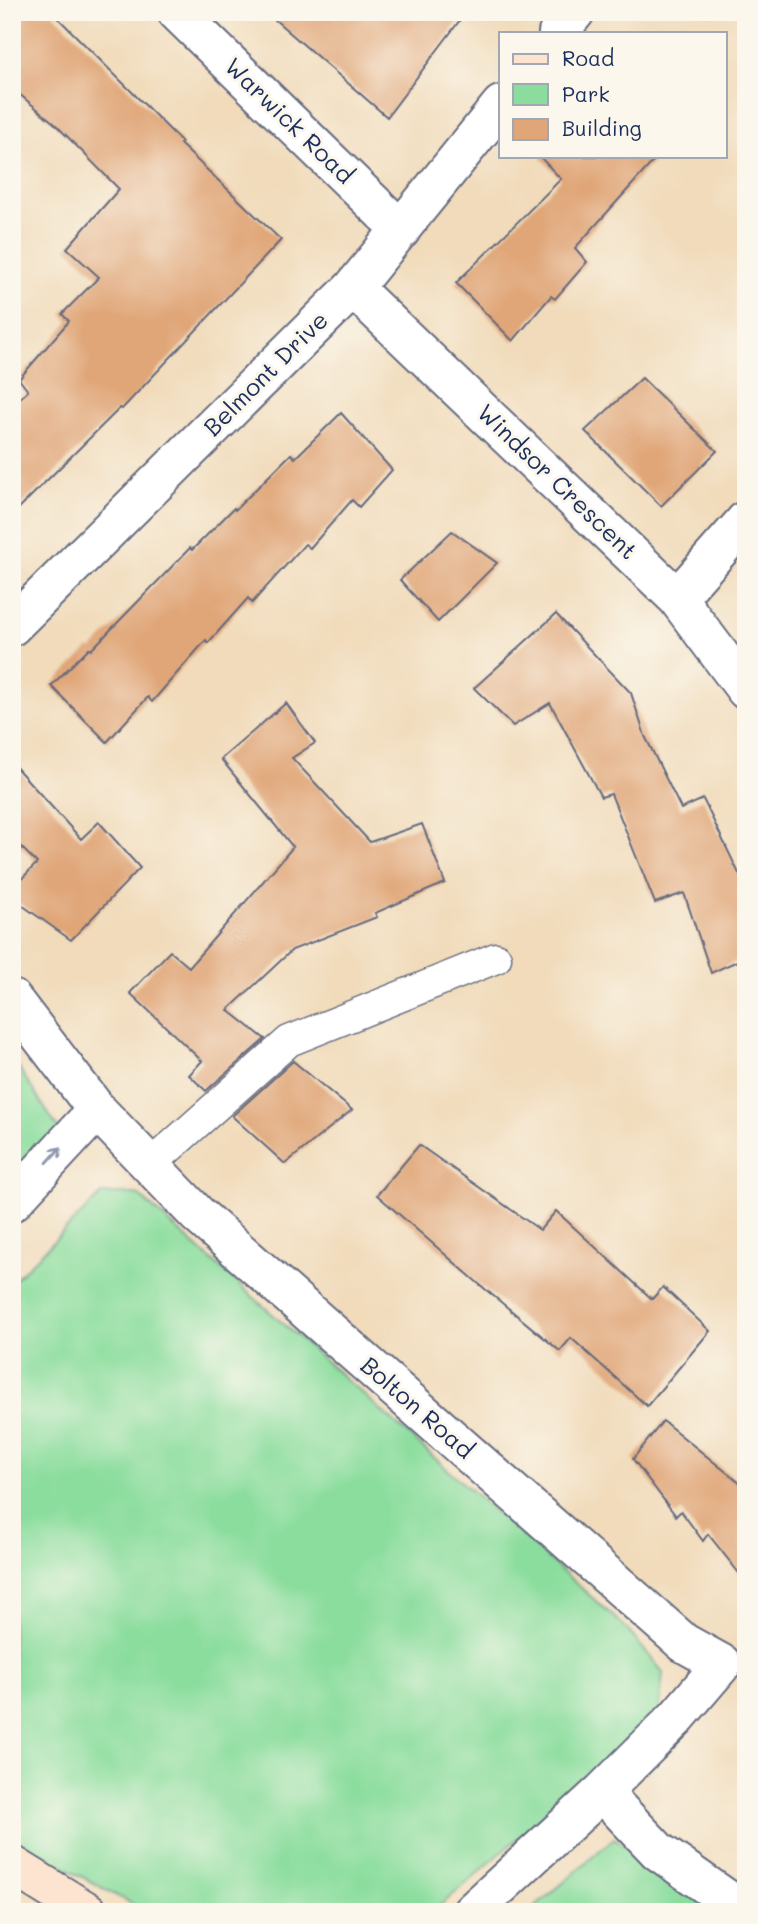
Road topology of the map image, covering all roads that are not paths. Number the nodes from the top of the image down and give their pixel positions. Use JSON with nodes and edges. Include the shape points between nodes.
{"nodes":[{"id":1,"x":177,"y":12,"type":"edge"},
{"id":2,"x":575,"y":12,"type":"edge"},
{"id":3,"x":559,"y":32,"type":"edge"},
{"id":4,"x":499,"y":108,"type":"edge"},
{"id":5,"x":401,"y":230,"type":"junction"},
{"id":6,"x":353,"y":288,"type":"junction"},
{"id":7,"x":746,"y":520,"type":"edge"},
{"id":8,"x":677,"y":597,"type":"junction"},
{"id":9,"x":12,"y":626,"type":"edge"},
{"id":10,"x":746,"y":691,"type":"edge"},
{"id":11,"x":496,"y":958,"type":"dead end"},
{"id":12,"x":12,"y":999,"type":"edge"},
{"id":13,"x":97,"y":1110,"type":"junction"},
{"id":14,"x":150,"y":1166,"type":"junction"},
{"id":15,"x":12,"y":1202,"type":"edge"},
{"id":16,"x":734,"y":1665,"type":"edge"},
{"id":17,"x":601,"y":1793,"type":"junction"},
{"id":18,"x":12,"y":1865,"type":"edge"},
{"id":19,"x":88,"y":1912,"type":"edge"},
{"id":20,"x":472,"y":1912,"type":"edge"},
{"id":21,"x":745,"y":1912,"type":"edge"}],
"edges":[{"from":1,"to":5,"type":"street","name":"Warwick Road"},
{"from":2,"to":3,"type":"street"},
{"from":4,"to":5,"type":"street","name":"Belmont Drive"},
{"from":5,"to":6,"type":"street","name":"Belmont Drive"},
{"from":6,"to":8,"type":"street","name":"Windsor Crescent"},
{"from":6,"to":9,"type":"street","name":"Belmont Drive"},
{"from":7,"to":8,"type":"street"},
{"from":8,"to":10,"type":"street","name":"Windsor Crescent"},
{"from":11,"to":14,"type":"lane","via":[[289,1041]]},
{"from":12,"to":13,"type":"street","name":"Bolton Road"},
{"from":13,"to":14,"type":"street","name":"Bolton Road"},
{"from":15,"to":13,"type":"street","one_way":true},
{"from":14,"to":16,"type":"street","name":"Bolton Road","via":[[198,1215],[684,1643]]},
{"from":16,"to":17,"type":"street","name":"Bolton Road"},
{"from":17,"to":20,"type":"street","name":"Bolton Road"},
{"from":17,"to":21,"type":"street","via":[[658,1851]]},
{"from":18,"to":19,"type":"main road"}]}
